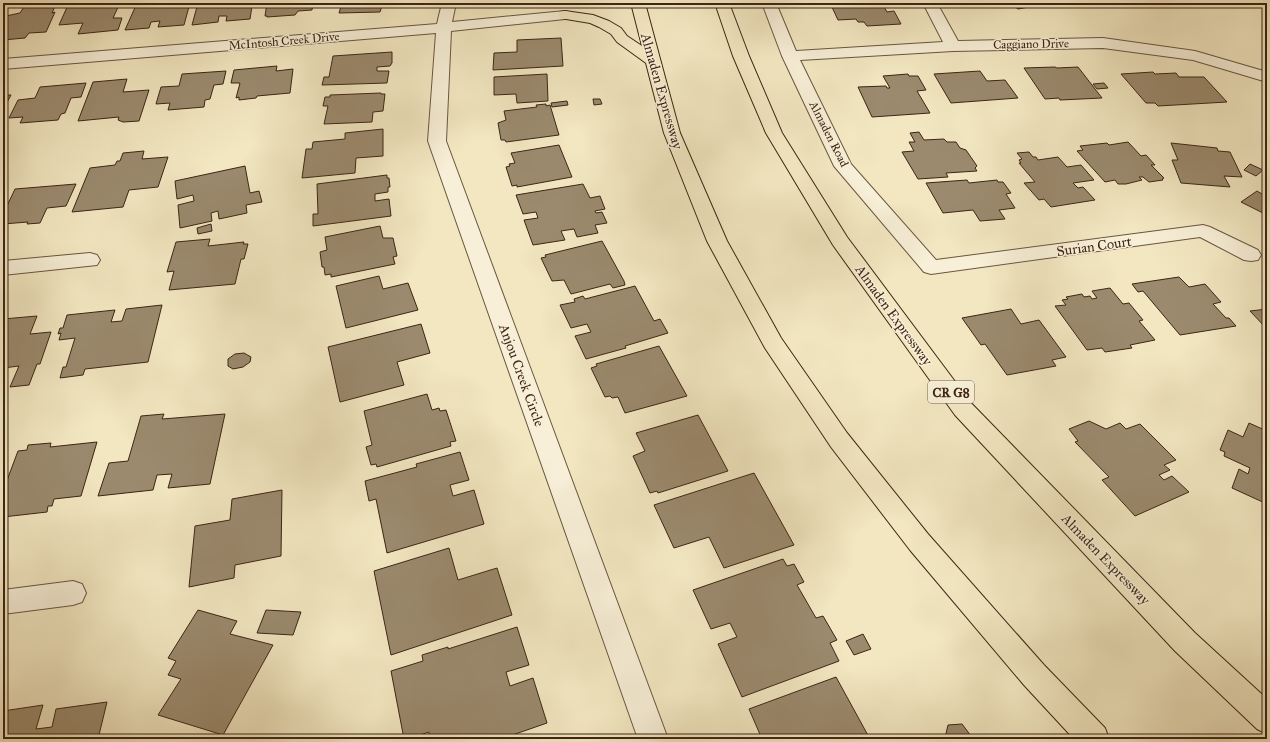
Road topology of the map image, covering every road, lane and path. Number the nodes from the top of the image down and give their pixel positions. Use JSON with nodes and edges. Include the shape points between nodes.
{"nodes":[{"id":1,"x":449,"y":3,"type":"edge"},
{"id":2,"x":638,"y":3,"type":"edge"},
{"id":3,"x":722,"y":3,"type":"edge"},
{"id":4,"x":769,"y":3,"type":"edge"},
{"id":5,"x":930,"y":3,"type":"edge"},
{"id":6,"x":593,"y":6,"type":"dead end"},
{"id":7,"x":565,"y":15,"type":"junction"},
{"id":8,"x":444,"y":28,"type":"junction"},
{"id":9,"x":953,"y":46,"type":"junction"},
{"id":10,"x":790,"y":56,"type":"junction"},
{"id":11,"x":653,"y":61,"type":"junction"},
{"id":12,"x":3,"y":64,"type":"edge"},
{"id":13,"x":1267,"y":78,"type":"edge"},
{"id":14,"x":1251,"y":255,"type":"dead end"},
{"id":15,"x":90,"y":260,"type":"dead end"},
{"id":16,"x":931,"y":267,"type":"joint"},
{"id":17,"x":3,"y":268,"type":"edge"},
{"id":18,"x":73,"y":593,"type":"dead end"},
{"id":19,"x":3,"y":602,"type":"edge"},
{"id":20,"x":1267,"y":719,"type":"edge"},
{"id":21,"x":653,"y":739,"type":"edge"},
{"id":22,"x":1094,"y":739,"type":"edge"}],
"edges":[{"from":1,"to":8,"type":"street","name":"Anjou Creek Circle"},
{"from":2,"to":11,"type":"main road","name":"Almaden Expressway"},
{"from":3,"to":20,"type":"main road","name":"Almaden Expressway","number":"CR G8","via":[[740,56],[774,133],[840,241],[963,409],[1185,642]]},
{"from":4,"to":10,"type":"street","name":"Almaden Road"},
{"from":5,"to":9,"type":"street"},
{"from":6,"to":7,"type":"main road"},
{"from":7,"to":8,"type":"street","name":"McIntosh Creek Drive"},
{"from":7,"to":11,"type":"main road","via":[[592,19],[604,24]]},
{"from":8,"to":12,"type":"street","name":"McIntosh Creek Drive"},
{"from":8,"to":21,"type":"street","name":"Anjou Creek Circle","via":[[437,141]]},
{"from":9,"to":10,"type":"street","name":"Caggiano Drive"},
{"from":9,"to":13,"type":"street","name":"Caggiano Drive","via":[[1103,43],[1196,56]]},
{"from":10,"to":16,"type":"street","name":"Almaden Road","via":[[843,166]]},
{"from":11,"to":22,"type":"main road","name":"Almaden Expressway","via":[[672,133],[717,241],[773,343],[839,440],[919,542],[1034,675]]},
{"from":14,"to":16,"type":"street","name":"Surian Court","via":[[1203,231]]},
{"from":15,"to":17,"type":"street"},
{"from":18,"to":19,"type":"street"}]}
